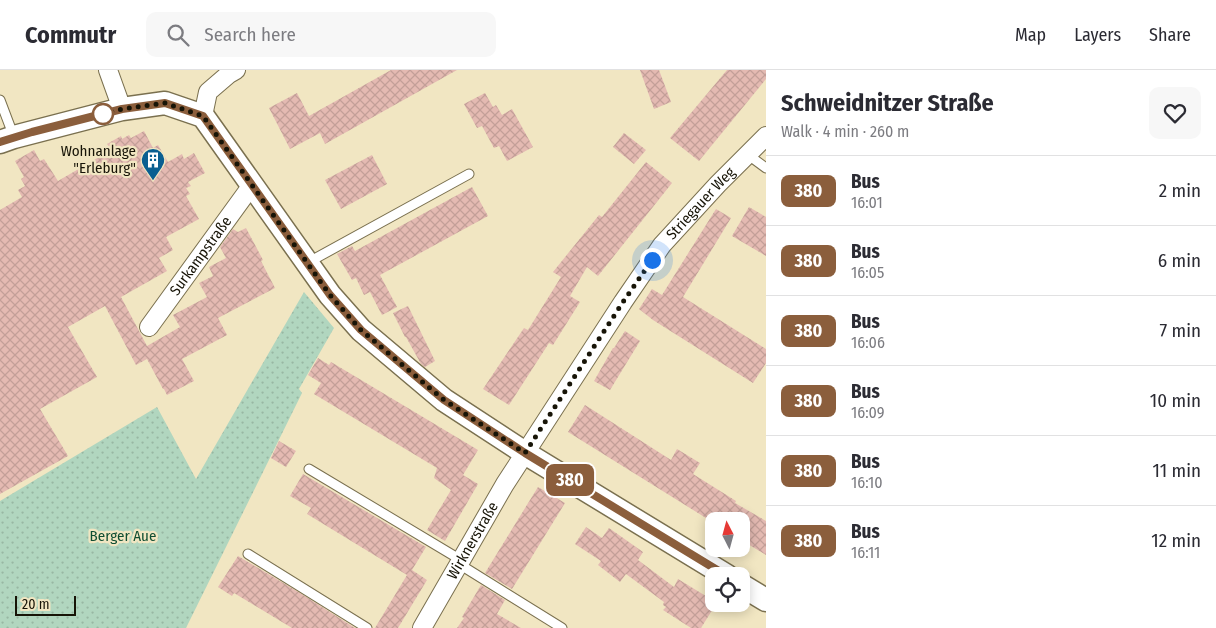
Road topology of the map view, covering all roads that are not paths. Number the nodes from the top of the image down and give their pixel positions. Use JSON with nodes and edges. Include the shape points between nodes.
{"nodes":[{"id":1,"x":108,"y":70,"type":"edge"},
{"id":2,"x":236,"y":70,"type":"edge"},
{"id":3,"x":0,"y":100,"type":"edge"},
{"id":4,"x":122,"y":109,"type":"junction"},
{"id":5,"x":203,"y":116,"type":"junction"},
{"id":6,"x":766,"y":136,"type":"edge"},
{"id":7,"x":7,"y":140,"type":"edge"},
{"id":8,"x":747,"y":154,"type":"junction"},
{"id":9,"x":766,"y":168,"type":"edge"},
{"id":10,"x":469,"y":174,"type":"dead end"},
{"id":11,"x":252,"y":185,"type":"junction"},
{"id":12,"x":307,"y":263,"type":"junction"},
{"id":13,"x":149,"y":327,"type":"dead end"},
{"id":14,"x":525,"y":453,"type":"junction"},
{"id":15,"x":309,"y":469,"type":"dead end"},
{"id":16,"x":248,"y":554,"type":"dead end"},
{"id":17,"x":460,"y":562,"type":"junction"},
{"id":18,"x":711,"y":567,"type":"edge"},
{"id":19,"x":750,"y":590,"type":"edge"},
{"id":20,"x":766,"y":600,"type":"edge"},
{"id":21,"x":366,"y":628,"type":"edge"},
{"id":22,"x":422,"y":628,"type":"edge"},
{"id":23,"x":562,"y":628,"type":"edge"}],
"edges":[{"from":1,"to":4,"type":"street"},
{"from":2,"to":5,"type":"street","via":[[208,92]]},
{"from":3,"to":7,"type":"lane"},
{"from":4,"to":5,"type":"street","via":[[165,103]]},
{"from":4,"to":7,"type":"street"},
{"from":5,"to":11,"type":"street"},
{"from":6,"to":8,"type":"street","name":"Striegauer Weg"},
{"from":8,"to":9,"type":"lane"},
{"from":8,"to":14,"type":"street","name":"Striegauer Weg","via":[[662,245]]},
{"from":10,"to":12,"type":"lane"},
{"from":11,"to":12,"type":"street"},
{"from":11,"to":13,"type":"street","name":"Surkampstraße"},
{"from":12,"to":14,"type":"street","via":[[361,330],[444,400]]},
{"from":14,"to":17,"type":"street","name":"Wirknerstraße"},
{"from":14,"to":18,"type":"street"},
{"from":15,"to":17,"type":"lane"},
{"from":16,"to":21,"type":"lane"},
{"from":17,"to":22,"type":"street","name":"Wirknerstraße"},
{"from":17,"to":23,"type":"lane"},
{"from":19,"to":20,"type":"street"}]}
